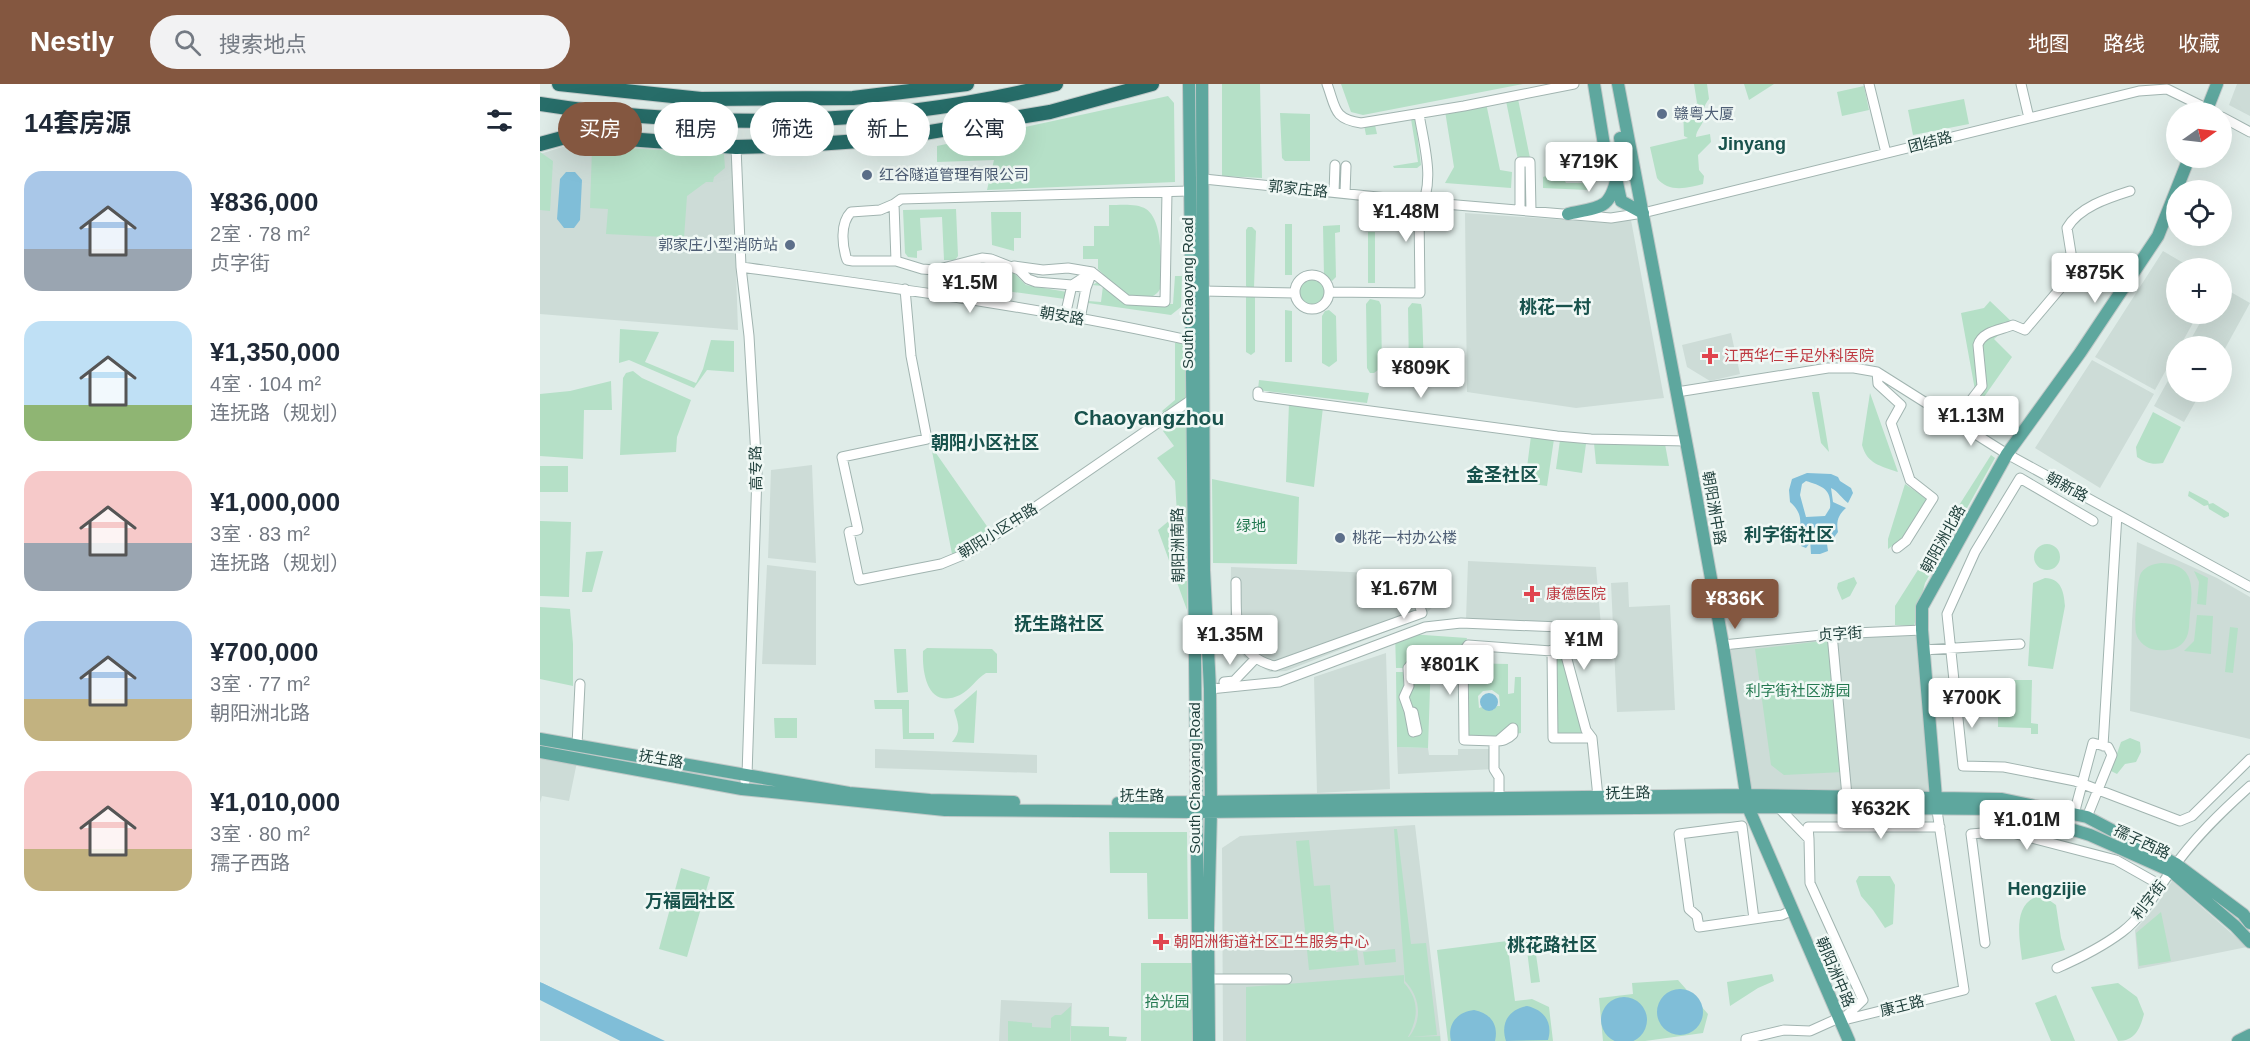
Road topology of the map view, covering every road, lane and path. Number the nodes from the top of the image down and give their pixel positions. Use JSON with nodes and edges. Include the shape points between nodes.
{"nodes":[{"id":1,"x":633,"y":84,"type":"edge"},
{"id":2,"x":967,"y":84,"type":"edge"},
{"id":3,"x":1056,"y":84,"type":"edge"},
{"id":4,"x":1152,"y":84,"type":"edge"},
{"id":5,"x":1189,"y":84,"type":"edge"},
{"id":6,"x":1202,"y":84,"type":"edge"},
{"id":7,"x":1327,"y":84,"type":"edge"},
{"id":8,"x":1574,"y":84,"type":"edge"},
{"id":9,"x":1594,"y":84,"type":"edge"},
{"id":10,"x":1611,"y":84,"type":"edge"},
{"id":11,"x":1618,"y":84,"type":"edge"},
{"id":12,"x":1869,"y":84,"type":"edge"},
{"id":13,"x":2021,"y":84,"type":"edge"},
{"id":14,"x":2028,"y":84,"type":"edge"},
{"id":15,"x":2217,"y":84,"type":"edge"},
{"id":16,"x":563,"y":85,"type":"edge"},
{"id":17,"x":2192,"y":102,"type":"edge"},
{"id":18,"x":2212,"y":102,"type":"edge"},
{"id":19,"x":540,"y":104,"type":"edge"},
{"id":20,"x":1419,"y":114,"type":"junction"},
{"id":21,"x":1026,"y":116,"type":"edge"},
{"id":22,"x":834,"y":117,"type":"edge"},
{"id":23,"x":2032,"y":118,"type":"junction"},
{"id":24,"x":750,"y":120,"type":"edge"},
{"id":25,"x":834,"y":120,"type":"edge"},
{"id":26,"x":2232,"y":122,"type":"edge"},
{"id":27,"x":942,"y":127,"type":"edge"},
{"id":28,"x":942,"y":130,"type":"edge"},
{"id":29,"x":2250,"y":132,"type":"edge"},
{"id":30,"x":654,"y":141,"type":"edge"},
{"id":31,"x":540,"y":144,"type":"edge"},
{"id":32,"x":738,"y":147,"type":"edge"},
{"id":33,"x":1886,"y":153,"type":"junction"},
{"id":34,"x":736,"y":156,"type":"edge"},
{"id":35,"x":1335,"y":165,"type":"dead end"},
{"id":36,"x":1346,"y":166,"type":"dead end"},
{"id":37,"x":2185,"y":168,"type":"edge"},
{"id":38,"x":1616,"y":178,"type":"junction"},
{"id":39,"x":1204,"y":179,"type":"junction"},
{"id":40,"x":1190,"y":191,"type":"junction"},
{"id":41,"x":2130,"y":191,"type":"dead end"},
{"id":42,"x":1167,"y":192,"type":"junction"},
{"id":43,"x":1334,"y":192,"type":"junction"},
{"id":44,"x":1345,"y":194,"type":"junction"},
{"id":45,"x":1425,"y":202,"type":"junction"},
{"id":46,"x":894,"y":204,"type":"junction"},
{"id":47,"x":1520,"y":210,"type":"junction"},
{"id":48,"x":1531,"y":211,"type":"junction"},
{"id":49,"x":1643,"y":213,"type":"junction"},
{"id":50,"x":1568,"y":214,"type":"junction"},
{"id":51,"x":896,"y":261,"type":"junction"},
{"id":52,"x":1005,"y":264,"type":"junction"},
{"id":53,"x":741,"y":267,"type":"junction"},
{"id":54,"x":1092,"y":272,"type":"junction"},
{"id":55,"x":1072,"y":285,"type":"junction"},
{"id":56,"x":1086,"y":288,"type":"junction"},
{"id":57,"x":905,"y":290,"type":"junction"},
{"id":58,"x":1203,"y":291,"type":"junction"},
{"id":59,"x":1329,"y":292,"type":"junction"},
{"id":60,"x":1295,"y":293,"type":"junction"},
{"id":61,"x":1065,"y":316,"type":"junction"},
{"id":62,"x":1080,"y":319,"type":"junction"},
{"id":63,"x":1197,"y":342,"type":"junction"},
{"id":64,"x":1876,"y":372,"type":"junction"},
{"id":65,"x":1677,"y":392,"type":"junction"},
{"id":66,"x":1191,"y":400,"type":"junction"},
{"id":67,"x":1955,"y":421,"type":"junction"},
{"id":68,"x":1557,"y":436,"type":"junction"},
{"id":69,"x":1686,"y":441,"type":"junction"},
{"id":70,"x":2007,"y":454,"type":"junction"},
{"id":71,"x":2117,"y":514,"type":"junction"},
{"id":72,"x":2092,"y":521,"type":"dead end"},
{"id":73,"x":1897,"y":548,"type":"dead end"},
{"id":74,"x":1236,"y":582,"type":"dead end"},
{"id":75,"x":2250,"y":587,"type":"edge"},
{"id":76,"x":1414,"y":589,"type":"dead end"},
{"id":77,"x":1608,"y":629,"type":"dead end"},
{"id":78,"x":1922,"y":630,"type":"junction"},
{"id":79,"x":1832,"y":634,"type":"junction"},
{"id":80,"x":2020,"y":644,"type":"dead end"},
{"id":81,"x":1723,"y":645,"type":"junction"},
{"id":82,"x":1950,"y":649,"type":"junction"},
{"id":83,"x":1552,"y":650,"type":"junction"},
{"id":84,"x":1923,"y":651,"type":"junction"},
{"id":85,"x":1463,"y":655,"type":"junction"},
{"id":86,"x":1256,"y":658,"type":"junction"},
{"id":87,"x":580,"y":684,"type":"dead end"},
{"id":88,"x":1209,"y":686,"type":"junction"},
{"id":89,"x":1409,"y":711,"type":"dead end"},
{"id":90,"x":1592,"y":738,"type":"junction"},
{"id":91,"x":540,"y":739,"type":"edge"},
{"id":92,"x":577,"y":745,"type":"junction"},
{"id":93,"x":2103,"y":746,"type":"junction"},
{"id":94,"x":540,"y":753,"type":"edge"},
{"id":95,"x":2250,"y":759,"type":"edge"},
{"id":96,"x":747,"y":775,"type":"junction"},
{"id":97,"x":2082,"y":784,"type":"junction"},
{"id":98,"x":2250,"y":786,"type":"edge"},
{"id":99,"x":742,"y":789,"type":"junction"},
{"id":100,"x":2098,"y":790,"type":"junction"},
{"id":101,"x":1847,"y":796,"type":"junction"},
{"id":102,"x":1598,"y":797,"type":"junction"},
{"id":103,"x":1499,"y":798,"type":"junction"},
{"id":104,"x":1746,"y":801,"type":"junction"},
{"id":105,"x":1936,"y":803,"type":"junction"},
{"id":106,"x":1196,"y":807,"type":"junction"},
{"id":107,"x":1211,"y":807,"type":"junction"},
{"id":108,"x":1778,"y":807,"type":"junction"},
{"id":109,"x":2081,"y":816,"type":"junction"},
{"id":110,"x":1940,"y":827,"type":"junction"},
{"id":111,"x":1809,"y":839,"type":"junction"},
{"id":112,"x":2174,"y":868,"type":"junction"},
{"id":113,"x":2162,"y":886,"type":"junction"},
{"id":114,"x":1793,"y":910,"type":"junction"},
{"id":115,"x":1754,"y":919,"type":"junction"},
{"id":116,"x":2250,"y":923,"type":"edge"},
{"id":117,"x":2250,"y":942,"type":"edge"},
{"id":118,"x":1985,"y":943,"type":"dead end"},
{"id":119,"x":2057,"y":968,"type":"dead end"},
{"id":120,"x":1287,"y":978,"type":"dead end"},
{"id":121,"x":1209,"y":979,"type":"junction"},
{"id":122,"x":1964,"y":990,"type":"joint"},
{"id":123,"x":1839,"y":1020,"type":"junction"},
{"id":124,"x":2250,"y":1035,"type":"edge"},
{"id":125,"x":1199,"y":1041,"type":"edge"},
{"id":126,"x":1209,"y":1041,"type":"edge"},
{"id":127,"x":1746,"y":1041,"type":"edge"},
{"id":128,"x":1849,"y":1041,"type":"edge"},
{"id":129,"x":2238,"y":1041,"type":"edge"}],
"edges":[{"from":1,"to":16,"type":"highway"},
{"from":2,"to":16,"type":"highway","via":[[853,98],[712,99]]},
{"from":3,"to":22,"type":"highway","via":[[1002,98],[904,113]]},
{"from":4,"to":21,"type":"highway"},
{"from":5,"to":40,"type":"main road","name":"朝阳洲南路"},
{"from":6,"to":39,"type":"main road","name":"South Chaoyang Road"},
{"from":7,"to":20,"type":"street","via":[[1339,117],[1346,121],[1361,123]]},
{"from":8,"to":20,"type":"street"},
{"from":9,"to":38,"type":"main road","via":[[1605,151]]},
{"from":10,"to":38,"type":"main road","via":[[1622,150]]},
{"from":11,"to":49,"type":"main road","name":"朝阳洲中路"},
{"from":12,"to":33,"type":"street"},
{"from":13,"to":23,"type":"street"},
{"from":14,"to":23,"type":"street"},
{"from":15,"to":18,"type":"main road"},
{"from":17,"to":23,"type":"street","name":"团结路","via":[[2167,89],[2139,91]]},
{"from":19,"to":24,"type":"highway","via":[[605,115]]},
{"from":20,"to":45,"type":"street","via":[[1429,176]]},
{"from":23,"to":33,"type":"street","name":"团结路"},
{"from":25,"to":27,"type":"highway"},
{"from":26,"to":29,"type":"street"},
{"from":28,"to":32,"type":"highway","via":[[888,139]]},
{"from":30,"to":31,"type":"highway","via":[[573,135]]},
{"from":33,"to":49,"type":"street","name":"团结路"},
{"from":34,"to":53,"type":"street","name":"高专路"},
{"from":35,"to":43,"type":"street"},
{"from":36,"to":44,"type":"street"},
{"from":37,"to":70,"type":"main road","name":"朝阳洲北路","via":[[2158,236]]},
{"from":38,"to":49,"type":"main road","via":[[1621,201]]},
{"from":38,"to":50,"type":"main road","via":[[1604,204]]},
{"from":39,"to":43,"type":"street","name":"郭家庄路"},
{"from":39,"to":58,"type":"main road","name":"South Chaoyang Road"},
{"from":40,"to":42,"type":"street"},
{"from":40,"to":63,"type":"main road","name":"朝阳洲南路"},
{"from":41,"to":67,"type":"street","via":[[2102,201],[2071,221],[2067,228],[2074,272],[2025,330],[2013,325],[1980,338],[1982,386]]},
{"from":42,"to":46,"type":"street","via":[[901,198]]},
{"from":42,"to":54,"type":"street","via":[[1165,302],[1127,300]]},
{"from":43,"to":44,"type":"street","name":"郭家庄路"},
{"from":44,"to":45,"type":"street","name":"郭家庄路"},
{"from":45,"to":47,"type":"street","name":"郭家庄路"},
{"from":45,"to":59,"type":"street","via":[[1419,212],[1420,293]]},
{"from":46,"to":51,"type":"street"},
{"from":46,"to":51,"type":"street","via":[[880,210],[851,212],[844,221],[844,254],[853,261]]},
{"from":47,"to":48,"type":"street","name":"郭家庄路"},
{"from":47,"to":48,"type":"street","via":[[1520,162],[1530,162]]},
{"from":48,"to":50,"type":"street","name":"郭家庄路"},
{"from":49,"to":50,"type":"street","name":"郭家庄路","via":[[1611,218]]},
{"from":49,"to":65,"type":"main road","name":"朝阳洲中路"},
{"from":51,"to":52,"type":"street","via":[[935,270],[982,258]]},
{"from":52,"to":54,"type":"street"},
{"from":52,"to":55,"type":"street","via":[[1036,282]]},
{"from":53,"to":57,"type":"street","name":"朝安路"},
{"from":53,"to":96,"type":"street","name":"高专路","via":[[757,474]]},
{"from":54,"to":55,"type":"street"},
{"from":54,"to":56,"type":"street"},
{"from":55,"to":56,"type":"street"},
{"from":55,"to":61,"type":"street"},
{"from":56,"to":62,"type":"street"},
{"from":57,"to":61,"type":"street","name":"朝安路"},
{"from":57,"to":66,"type":"street","name":"朝阳小区中路","via":[[911,356],[927,439],[842,457],[858,530],[849,532],[859,580],[941,564],[970,552]]},
{"from":58,"to":60,"type":"street"},
{"from":58,"to":63,"type":"main road","name":"South Chaoyang Road"},
{"from":59,"to":60,"type":"street","via":[[1325,304],[1314,309],[1304,307]]},
{"from":59,"to":60,"type":"street","via":[[1324,279],[1313,275],[1303,278]]},
{"from":61,"to":62,"type":"street","name":"朝安路"},
{"from":62,"to":63,"type":"street","name":"朝安路"},
{"from":63,"to":66,"type":"main road","name":"朝阳洲南路"},
{"from":63,"to":88,"type":"main road","name":"South Chaoyang Road"},
{"from":64,"to":65,"type":"street","name":"朝新路","via":[[1828,368]]},
{"from":64,"to":67,"type":"street","name":"朝新路"},
{"from":64,"to":73,"type":"street","via":[[1878,384],[1901,405],[1891,423],[1911,480],[1933,498],[1906,541]]},
{"from":65,"to":69,"type":"main road","name":"朝阳洲中路"},
{"from":66,"to":106,"type":"main road","name":"朝阳洲南路"},
{"from":67,"to":70,"type":"street","name":"朝新路"},
{"from":68,"to":68,"type":"street","via":[[1557,431],[1258,392],[1258,396]]},
{"from":68,"to":69,"type":"street"},
{"from":69,"to":81,"type":"main road","name":"朝阳洲中路"},
{"from":70,"to":71,"type":"street","name":"朝新路"},
{"from":70,"to":78,"type":"main road","name":"朝阳洲北路","via":[[1922,607]]},
{"from":71,"to":75,"type":"street","name":"朝新路"},
{"from":71,"to":93,"type":"street"},
{"from":72,"to":82,"type":"street","via":[[2020,478],[1975,552],[1947,614]]},
{"from":74,"to":86,"type":"street","via":[[1241,640]]},
{"from":76,"to":86,"type":"street","via":[[1422,613],[1290,662],[1275,666]]},
{"from":77,"to":88,"type":"street","via":[[1461,623],[1425,627],[1279,682]]},
{"from":78,"to":79,"type":"street","name":"贞字街"},
{"from":78,"to":84,"type":"main road","name":"朝阳洲北路"},
{"from":79,"to":81,"type":"street","name":"贞字街"},
{"from":79,"to":101,"type":"street"},
{"from":80,"to":82,"type":"street"},
{"from":81,"to":104,"type":"main road","name":"朝阳洲中路"},
{"from":82,"to":84,"type":"street"},
{"from":82,"to":97,"type":"street","via":[[1963,766],[2004,767]]},
{"from":83,"to":85,"type":"street","via":[[1468,645]]},
{"from":83,"to":90,"type":"street","via":[[1565,652]]},
{"from":83,"to":90,"type":"street","via":[[1553,738]]},
{"from":84,"to":105,"type":"main road","name":"朝阳洲北路"},
{"from":85,"to":89,"type":"street","via":[[1420,654],[1408,668],[1404,697]]},
{"from":85,"to":103,"type":"street","via":[[1464,740],[1496,741],[1494,769],[1499,777]]},
{"from":86,"to":88,"type":"street","via":[[1234,681]]},
{"from":87,"to":92,"type":"street"},
{"from":88,"to":107,"type":"main road","name":"South Chaoyang Road"},
{"from":90,"to":102,"type":"street"},
{"from":91,"to":92,"type":"main road","name":"抚生路"},
{"from":92,"to":96,"type":"main road","name":"抚生路"},
{"from":93,"to":97,"type":"street","via":[[2093,743]]},
{"from":93,"to":100,"type":"street","via":[[2112,755]]},
{"from":94,"to":99,"type":"main road","name":"抚生路"},
{"from":95,"to":100,"type":"street","via":[[2192,816],[2180,821]]},
{"from":96,"to":99,"type":"street","name":"高专路"},
{"from":96,"to":106,"type":"main road","name":"抚生路","via":[[849,793],[930,800]]},
{"from":97,"to":100,"type":"street"},
{"from":97,"to":109,"type":"street"},
{"from":98,"to":112,"type":"street","name":"利字街","via":[[2214,818]]},
{"from":99,"to":106,"type":"main road","name":"抚生路","via":[[945,810]]},
{"from":100,"to":109,"type":"street"},
{"from":101,"to":104,"type":"main road","name":"孺子西路"},
{"from":101,"to":105,"type":"main road","name":"孺子西路"},
{"from":102,"to":103,"type":"main road","name":"抚生路"},
{"from":102,"to":104,"type":"main road","name":"抚生路"},
{"from":103,"to":107,"type":"main road","name":"抚生路"},
{"from":104,"to":107,"type":"main road","name":"抚生路"},
{"from":104,"to":108,"type":"main road","name":"孺子西路"},
{"from":104,"to":114,"type":"main road","name":"朝阳洲中路"},
{"from":105,"to":108,"type":"main road","name":"孺子西路"},
{"from":105,"to":109,"type":"main road","name":"孺子西路","via":[[2002,799]]},
{"from":105,"to":110,"type":"street","name":"朝阳洲北路"},
{"from":105,"to":112,"type":"main road","name":"孺子西路","via":[[2004,809],[2090,835]]},
{"from":106,"to":107,"type":"main road","name":"抚生路"},
{"from":106,"to":125,"type":"main road","name":"朝阳洲南路"},
{"from":107,"to":121,"type":"main road","name":"South Chaoyang Road"},
{"from":108,"to":111,"type":"street"},
{"from":109,"to":112,"type":"main road","name":"孺子西路"},
{"from":110,"to":111,"type":"street","via":[[1808,827]]},
{"from":110,"to":122,"type":"street","name":"朝阳洲北路"},
{"from":111,"to":123,"type":"street","via":[[1810,883],[1863,1000]]},
{"from":112,"to":113,"type":"street","name":"利字街"},
{"from":112,"to":116,"type":"main road","name":"孺子西路","via":[[2243,914]]},
{"from":112,"to":117,"type":"main road","name":"孺子西路"},
{"from":113,"to":118,"type":"street","via":[[2116,860],[2005,831],[1971,834]]},
{"from":113,"to":119,"type":"street","name":"利字街","via":[[2124,931]]},
{"from":114,"to":115,"type":"street"},
{"from":114,"to":123,"type":"main road","name":"朝阳洲中路"},
{"from":115,"to":115,"type":"street","via":[[1699,927],[1697,916],[1689,909],[1679,834],[1742,826]]},
{"from":120,"to":121,"type":"street"},
{"from":121,"to":126,"type":"main road","name":"South Chaoyang Road"},
{"from":122,"to":123,"type":"street","name":"康王路"},
{"from":123,"to":127,"type":"street","name":"康王路","via":[[1810,1031],[1784,1030]]},
{"from":123,"to":128,"type":"main road","name":"朝阳洲中路"},
{"from":124,"to":129,"type":"main road"}]}
